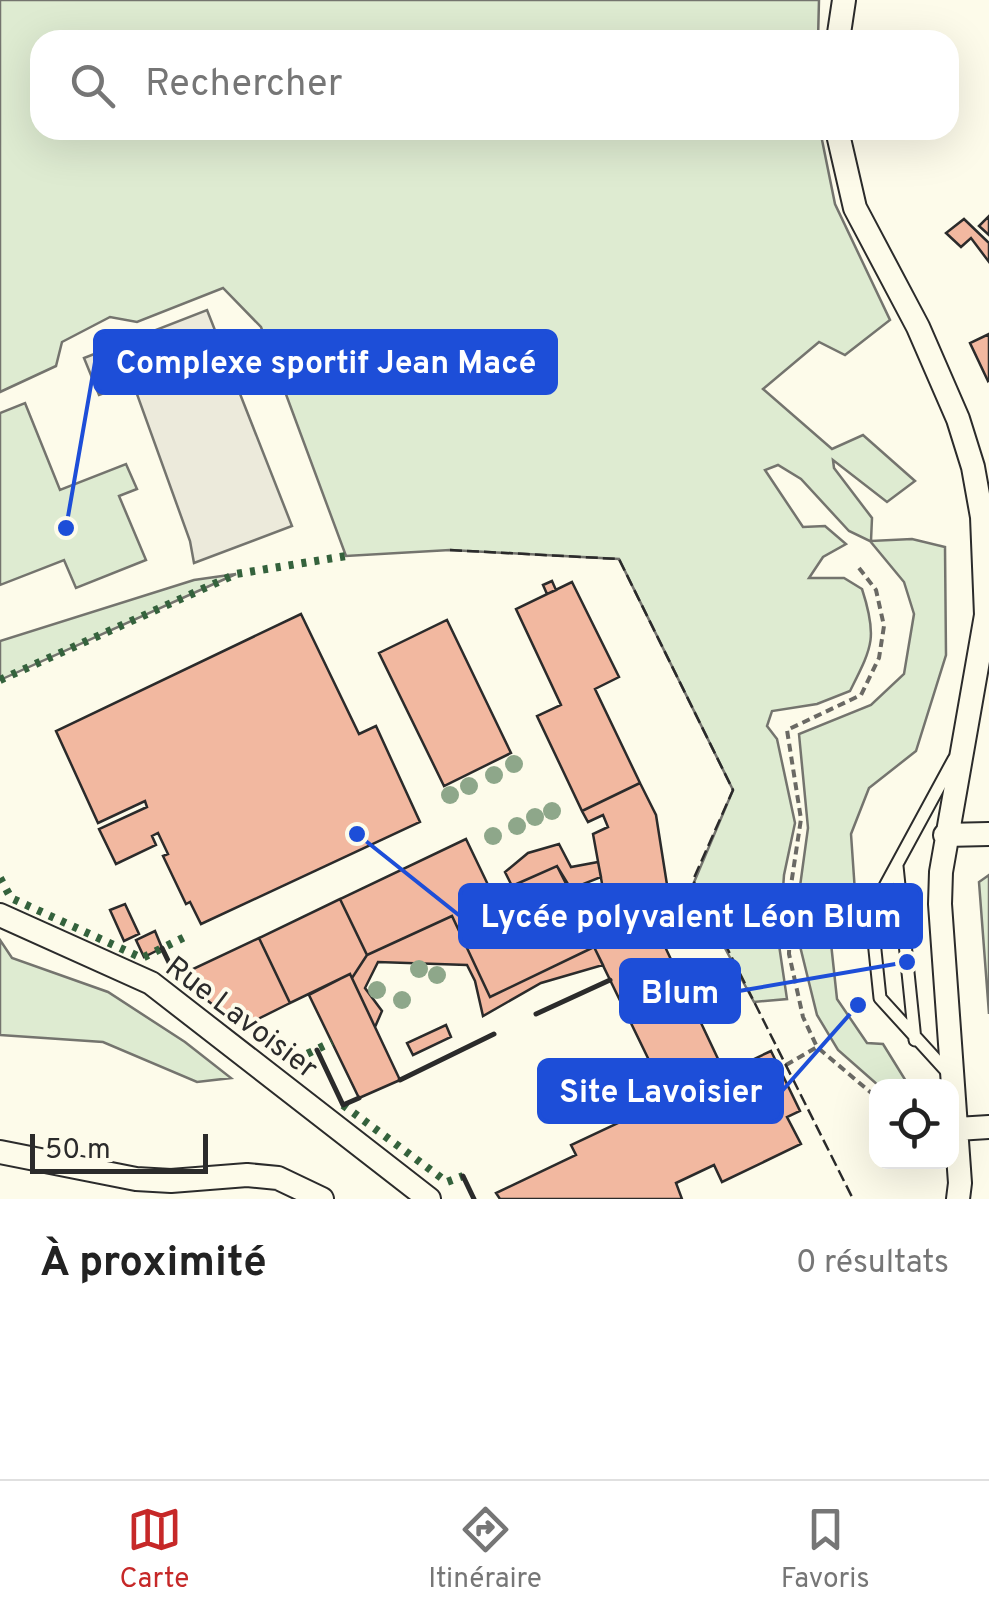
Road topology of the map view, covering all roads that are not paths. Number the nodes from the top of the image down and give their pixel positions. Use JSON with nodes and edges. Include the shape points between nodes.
{"nodes":[{"id":1,"x":844,"y":0,"type":"edge"},
{"id":2,"x":840,"y":30,"type":"edge"},
{"id":3,"x":839,"y":140,"type":"edge"},
{"id":4,"x":965,"y":737,"type":"junction"},
{"id":5,"x":989,"y":834,"type":"edge"},
{"id":6,"x":945,"y":835,"type":"junction"},
{"id":7,"x":897,"y":866,"type":"junction"},
{"id":8,"x":0,"y":915,"type":"edge"},
{"id":9,"x":915,"y":1040,"type":"junction"},
{"id":10,"x":954,"y":1079,"type":"edge"},
{"id":11,"x":955,"y":1079,"type":"edge"},
{"id":12,"x":989,"y":1127,"type":"edge"},
{"id":13,"x":959,"y":1129,"type":"edge"},
{"id":14,"x":0,"y":1152,"type":"edge"},
{"id":15,"x":958,"y":1169,"type":"edge"},
{"id":16,"x":322,"y":1199,"type":"edge"},
{"id":17,"x":429,"y":1199,"type":"edge"},
{"id":18,"x":958,"y":1199,"type":"edge"}],
"edges":[{"from":1,"to":2,"type":"street"},
{"from":3,"to":4,"type":"street","via":[[855,208],[940,373],[973,468],[986,615]]},
{"from":4,"to":6,"type":"street"},
{"from":4,"to":7,"type":"lane"},
{"from":5,"to":6,"type":"street"},
{"from":6,"to":11,"type":"street","via":[[940,904]]},
{"from":7,"to":9,"type":"lane"},
{"from":7,"to":9,"type":"lane","via":[[870,912],[880,998]]},
{"from":8,"to":17,"type":"street","name":"Rue Lavoisier","via":[[151,983]]},
{"from":9,"to":10,"type":"lane"},
{"from":12,"to":13,"type":"street"},
{"from":14,"to":16,"type":"street","via":[[136,1179],[278,1178]]},
{"from":15,"to":18,"type":"street"}]}
